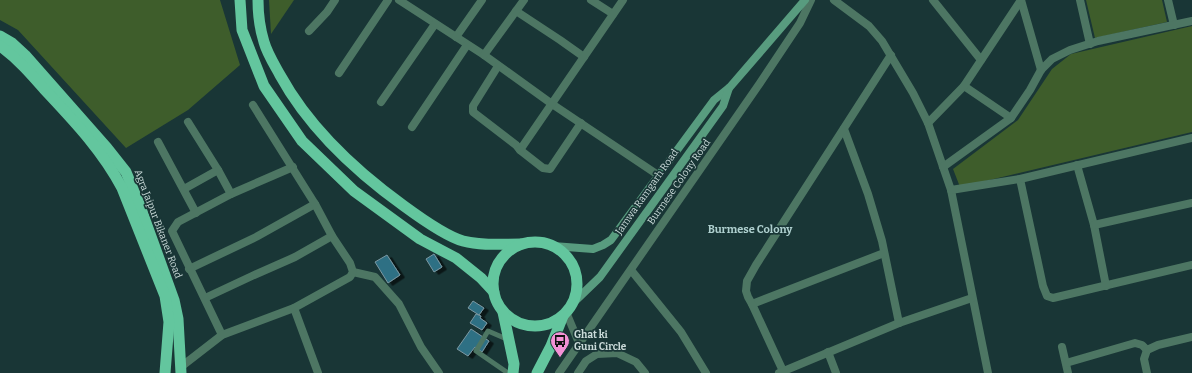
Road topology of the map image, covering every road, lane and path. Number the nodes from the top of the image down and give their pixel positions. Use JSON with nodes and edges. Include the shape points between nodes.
{"nodes":[{"id":1,"x":240,"y":0,"type":"edge"},
{"id":2,"x":258,"y":0,"type":"edge"},
{"id":3,"x":335,"y":0,"type":"edge"},
{"id":4,"x":388,"y":0,"type":"edge"},
{"id":5,"x":399,"y":0,"type":"edge"},
{"id":6,"x":482,"y":0,"type":"edge"},
{"id":7,"x":524,"y":0,"type":"edge"},
{"id":8,"x":591,"y":0,"type":"edge"},
{"id":9,"x":623,"y":0,"type":"edge"},
{"id":10,"x":805,"y":0,"type":"edge"},
{"id":11,"x":810,"y":0,"type":"edge"},
{"id":12,"x":834,"y":0,"type":"edge"},
{"id":13,"x":1021,"y":0,"type":"edge"},
{"id":14,"x":1080,"y":0,"type":"edge"},
{"id":15,"x":1168,"y":0,"type":"edge"},
{"id":16,"x":935,"y":1,"type":"edge"},
{"id":17,"x":516,"y":11,"type":"junction"},
{"id":18,"x":613,"y":14,"type":"junction"},
{"id":19,"x":1192,"y":21,"type":"edge"},
{"id":20,"x":435,"y":24,"type":"junction"},
{"id":21,"x":1174,"y":25,"type":"junction"},
{"id":22,"x":309,"y":31,"type":"dead end"},
{"id":23,"x":0,"y":36,"type":"edge"},
{"id":24,"x":456,"y":37,"type":"junction"},
{"id":25,"x":1090,"y":44,"type":"junction"},
{"id":26,"x":467,"y":45,"type":"junction"},
{"id":27,"x":4,"y":48,"type":"edge"},
{"id":28,"x":484,"y":55,"type":"junction"},
{"id":29,"x":891,"y":55,"type":"junction"},
{"id":30,"x":584,"y":57,"type":"junction"},
{"id":31,"x":981,"y":60,"type":"junction"},
{"id":32,"x":498,"y":66,"type":"junction"},
{"id":33,"x":1041,"y":70,"type":"junction"},
{"id":34,"x":339,"y":73,"type":"dead end"},
{"id":35,"x":964,"y":86,"type":"junction"},
{"id":36,"x":730,"y":87,"type":"junction"},
{"id":37,"x":381,"y":102,"type":"dead end"},
{"id":38,"x":552,"y":104,"type":"junction"},
{"id":39,"x":252,"y":105,"type":"dead end"},
{"id":40,"x":1011,"y":118,"type":"junction"},
{"id":41,"x":188,"y":122,"type":"dead end"},
{"id":42,"x":581,"y":123,"type":"junction"},
{"id":43,"x":928,"y":123,"type":"junction"},
{"id":44,"x":412,"y":127,"type":"dead end"},
{"id":45,"x":844,"y":129,"type":"junction"},
{"id":46,"x":1192,"y":138,"type":"edge"},
{"id":47,"x":158,"y":142,"type":"dead end"},
{"id":48,"x":520,"y":150,"type":"junction"},
{"id":49,"x":1077,"y":165,"type":"junction"},
{"id":50,"x":293,"y":167,"type":"junction"},
{"id":51,"x":944,"y":167,"type":"junction"},
{"id":52,"x":218,"y":170,"type":"junction"},
{"id":53,"x":658,"y":175,"type":"junction"},
{"id":54,"x":1020,"y":179,"type":"junction"},
{"id":55,"x":184,"y":189,"type":"junction"},
{"id":56,"x":951,"y":190,"type":"junction"},
{"id":57,"x":231,"y":194,"type":"junction"},
{"id":58,"x":1192,"y":203,"type":"edge"},
{"id":59,"x":315,"y":204,"type":"junction"},
{"id":60,"x":196,"y":213,"type":"junction"},
{"id":61,"x":1094,"y":225,"type":"junction"},
{"id":62,"x":332,"y":236,"type":"junction"},
{"id":63,"x":521,"y":244,"type":"junction"},
{"id":64,"x":553,"y":246,"type":"junction"},
{"id":65,"x":884,"y":254,"type":"junction"},
{"id":66,"x":1192,"y":266,"type":"edge"},
{"id":67,"x":189,"y":269,"type":"junction"},
{"id":68,"x":631,"y":270,"type":"junction"},
{"id":69,"x":353,"y":272,"type":"junction"},
{"id":70,"x":1106,"y":286,"type":"junction"},
{"id":71,"x":494,"y":292,"type":"junction"},
{"id":72,"x":205,"y":298,"type":"junction"},
{"id":73,"x":972,"y":298,"type":"junction"},
{"id":74,"x":573,"y":302,"type":"junction"},
{"id":75,"x":752,"y":304,"type":"junction"},
{"id":76,"x":294,"y":308,"type":"junction"},
{"id":77,"x":503,"y":312,"type":"junction"},
{"id":78,"x":564,"y":314,"type":"junction"},
{"id":79,"x":899,"y":323,"type":"junction"},
{"id":80,"x":222,"y":335,"type":"junction"},
{"id":81,"x":173,"y":336,"type":"junction"},
{"id":82,"x":1192,"y":337,"type":"edge"},
{"id":83,"x":509,"y":341,"type":"junction"},
{"id":84,"x":579,"y":343,"type":"junction"},
{"id":85,"x":1062,"y":347,"type":"dead end"},
{"id":86,"x":1147,"y":350,"type":"junction"},
{"id":87,"x":828,"y":352,"type":"junction"},
{"id":88,"x":1066,"y":363,"type":"junction"},
{"id":89,"x":181,"y":369,"type":"edge"},
{"id":90,"x":781,"y":372,"type":"edge"},
{"id":91,"x":165,"y":373,"type":"edge"},
{"id":92,"x":318,"y":373,"type":"edge"},
{"id":93,"x":439,"y":373,"type":"edge"},
{"id":94,"x":508,"y":373,"type":"edge"},
{"id":95,"x":513,"y":373,"type":"edge"},
{"id":96,"x":537,"y":373,"type":"edge"},
{"id":97,"x":559,"y":373,"type":"edge"},
{"id":98,"x":578,"y":373,"type":"edge"},
{"id":99,"x":645,"y":373,"type":"edge"},
{"id":100,"x":706,"y":373,"type":"edge"},
{"id":101,"x":836,"y":373,"type":"edge"},
{"id":102,"x":988,"y":373,"type":"edge"},
{"id":103,"x":1068,"y":373,"type":"edge"},
{"id":104,"x":1147,"y":373,"type":"edge"}],
"edges":[{"from":1,"to":71,"type":"highway","via":[[242,30],[264,86],[302,141],[354,191],[420,239],[456,258]]},
{"from":2,"to":63,"type":"highway","via":[[264,42],[287,87],[303,112],[358,170],[419,217],[463,241]]},
{"from":3,"to":22,"type":"street"},
{"from":4,"to":34,"type":"street"},
{"from":5,"to":20,"type":"street"},
{"from":6,"to":24,"type":"street"},
{"from":7,"to":17,"type":"street"},
{"from":8,"to":18,"type":"street"},
{"from":9,"to":18,"type":"street"},
{"from":10,"to":36,"type":"main road","name":"Jamwa Ramgarh Road"},
{"from":11,"to":68,"type":"street","name":"Burmese Colony Road","via":[[800,24]]},
{"from":12,"to":29,"type":"street","via":[[869,26]]},
{"from":13,"to":31,"type":"street"},
{"from":13,"to":33,"type":"street"},
{"from":14,"to":25,"type":"street"},
{"from":15,"to":21,"type":"street"},
{"from":16,"to":31,"type":"street"},
{"from":17,"to":28,"type":"street"},
{"from":17,"to":30,"type":"street"},
{"from":18,"to":30,"type":"street"},
{"from":19,"to":21,"type":"street"},
{"from":20,"to":24,"type":"street"},
{"from":20,"to":37,"type":"street"},
{"from":21,"to":25,"type":"street"},
{"from":23,"to":27,"type":"highway","name":"Agra Jaipur Bikaner Road"},
{"from":24,"to":26,"type":"street"},
{"from":25,"to":33,"type":"street","via":[[1052,59]]},
{"from":26,"to":28,"type":"street"},
{"from":26,"to":44,"type":"street"},
{"from":27,"to":81,"type":"highway","name":"Agra Jaipur Bikaner Road","via":[[74,121],[114,172],[165,296]]},
{"from":28,"to":32,"type":"street"},
{"from":29,"to":43,"type":"street"},
{"from":29,"to":45,"type":"street"},
{"from":30,"to":38,"type":"street"},
{"from":31,"to":35,"type":"street"},
{"from":32,"to":38,"type":"street"},
{"from":32,"to":48,"type":"street","via":[[473,106],[473,112]]},
{"from":33,"to":40,"type":"street"},
{"from":35,"to":40,"type":"street"},
{"from":35,"to":43,"type":"street"},
{"from":36,"to":53,"type":"main road","name":"Jamwa Ramgarh Road","via":[[714,100]]},
{"from":36,"to":74,"type":"main road","name":"Jamwa Ramgarh Road","via":[[723,106],[619,251],[600,277]]},
{"from":38,"to":42,"type":"street"},
{"from":38,"to":48,"type":"street"},
{"from":39,"to":50,"type":"street"},
{"from":40,"to":51,"type":"street"},
{"from":41,"to":52,"type":"street"},
{"from":42,"to":48,"type":"street","via":[[550,169],[543,168]]},
{"from":42,"to":53,"type":"street"},
{"from":43,"to":51,"type":"street"},
{"from":45,"to":65,"type":"street","via":[[868,194]]},
{"from":45,"to":75,"type":"street","via":[[747,281],[746,291]]},
{"from":46,"to":49,"type":"street"},
{"from":47,"to":55,"type":"street"},
{"from":49,"to":54,"type":"street"},
{"from":49,"to":61,"type":"street"},
{"from":50,"to":57,"type":"street"},
{"from":50,"to":59,"type":"street"},
{"from":51,"to":56,"type":"street"},
{"from":52,"to":55,"type":"street"},
{"from":52,"to":57,"type":"street"},
{"from":53,"to":64,"type":"main road","name":"Jamwa Ramgarh Road","via":[[610,240],[603,245],[593,249]]},
{"from":54,"to":56,"type":"street"},
{"from":54,"to":70,"type":"street","via":[[1047,296],[1053,298]]},
{"from":55,"to":60,"type":"street"},
{"from":56,"to":73,"type":"street"},
{"from":57,"to":60,"type":"street"},
{"from":58,"to":61,"type":"street"},
{"from":59,"to":62,"type":"street"},
{"from":59,"to":67,"type":"street"},
{"from":60,"to":67,"type":"street","via":[[178,222],[172,231]]},
{"from":61,"to":70,"type":"street"},
{"from":62,"to":69,"type":"street"},
{"from":62,"to":72,"type":"street","via":[[295,257]]},
{"from":63,"to":64,"type":"highway","via":[[537,241]]},
{"from":63,"to":71,"type":"highway","via":[[507,252],[497,265],[492,281]]},
{"from":64,"to":74,"type":"highway","via":[[568,256],[576,269],[579,287]]},
{"from":65,"to":75,"type":"street"},
{"from":65,"to":79,"type":"street"},
{"from":66,"to":70,"type":"street"},
{"from":67,"to":72,"type":"street"},
{"from":68,"to":84,"type":"street","name":"Burmese Colony Road"},
{"from":68,"to":100,"type":"street","via":[[681,332]]},
{"from":69,"to":76,"type":"street","via":[[350,277]]},
{"from":69,"to":93,"type":"street","via":[[375,277],[399,304],[421,348]]},
{"from":71,"to":77,"type":"highway"},
{"from":72,"to":80,"type":"street"},
{"from":73,"to":79,"type":"street"},
{"from":73,"to":102,"type":"street"},
{"from":74,"to":78,"type":"highway"},
{"from":75,"to":90,"type":"street"},
{"from":76,"to":80,"type":"street"},
{"from":76,"to":92,"type":"street"},
{"from":77,"to":78,"type":"highway","via":[[517,321],[532,326],[549,324]]},
{"from":77,"to":83,"type":"highway"},
{"from":78,"to":84,"type":"street"},
{"from":78,"to":96,"type":"highway"},
{"from":79,"to":87,"type":"street"},
{"from":80,"to":89,"type":"street"},
{"from":81,"to":89,"type":"highway","name":"Agra Jaipur Bikaner Road"},
{"from":81,"to":91,"type":"highway","name":"Agra Jaipur Bikaner Road"},
{"from":82,"to":86,"type":"street"},
{"from":83,"to":94,"type":"lane","via":[[488,331],[476,351]]},
{"from":83,"to":95,"type":"highway","via":[[514,364]]},
{"from":84,"to":97,"type":"street","name":"Burmese Colony Road"},
{"from":85,"to":88,"type":"street"},
{"from":86,"to":88,"type":"street","via":[[1135,343]]},
{"from":86,"to":104,"type":"street","via":[[1144,359]]},
{"from":87,"to":90,"type":"street"},
{"from":87,"to":101,"type":"street"},
{"from":88,"to":103,"type":"street"},
{"from":98,"to":99,"type":"street","via":[[586,361],[597,354],[617,352],[636,362]]}]}
